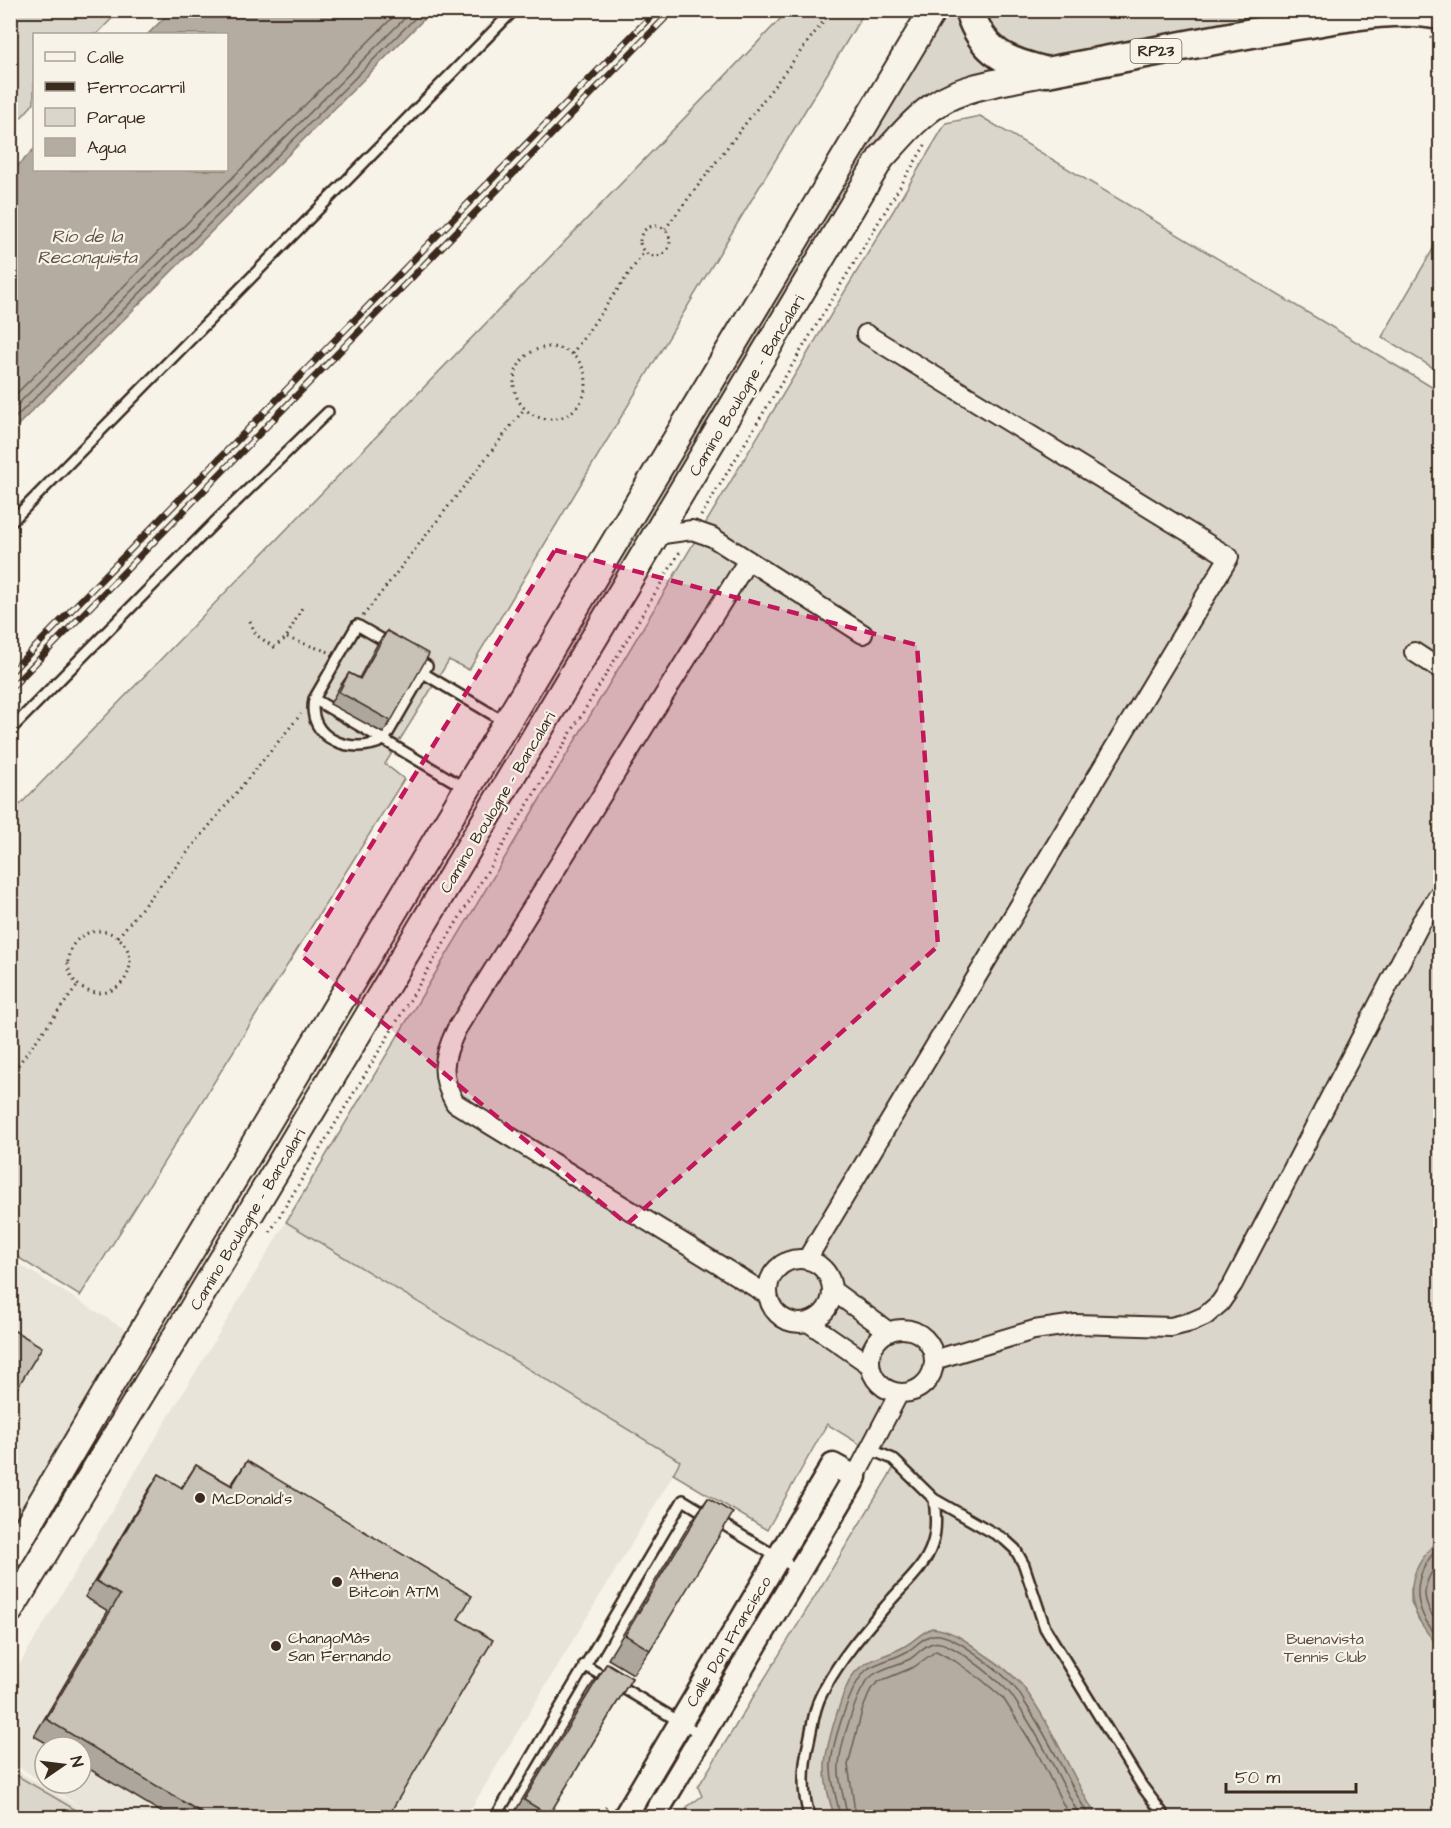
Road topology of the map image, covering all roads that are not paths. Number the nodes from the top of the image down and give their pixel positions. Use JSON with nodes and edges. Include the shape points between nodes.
{"nodes":[{"id":1,"x":514,"y":10,"type":"edge"},
{"id":2,"x":933,"y":10,"type":"edge"},
{"id":3,"x":969,"y":10,"type":"edge"},
{"id":4,"x":1291,"y":10,"type":"edge"},
{"id":5,"x":1434,"y":25,"type":"edge"},
{"id":6,"x":1265,"y":30,"type":"junction"},
{"id":7,"x":1047,"y":72,"type":"junction"},
{"id":8,"x":866,"y":334,"type":"dead end"},
{"id":9,"x":328,"y":412,"type":"dead end"},
{"id":10,"x":10,"y":523,"type":"edge"},
{"id":11,"x":656,"y":535,"type":"junction"},
{"id":12,"x":748,"y":560,"type":"junction"},
{"id":13,"x":863,"y":634,"type":"dead end"},
{"id":14,"x":397,"y":648,"type":"edge"},
{"id":15,"x":1414,"y":652,"type":"dead end"},
{"id":16,"x":407,"y":654,"type":"edge"},
{"id":17,"x":1440,"y":669,"type":"edge"},
{"id":18,"x":423,"y":673,"type":"junction"},
{"id":19,"x":314,"y":699,"type":"junction"},
{"id":20,"x":507,"y":723,"type":"junction"},
{"id":21,"x":10,"y":730,"type":"edge"},
{"id":22,"x":384,"y":740,"type":"junction"},
{"id":23,"x":467,"y":789,"type":"junction"},
{"id":24,"x":1440,"y":892,"type":"edge"},
{"id":25,"x":807,"y":1259,"type":"junction"},
{"id":26,"x":832,"y":1290,"type":"junction"},
{"id":27,"x":768,"y":1295,"type":"junction"},
{"id":28,"x":808,"y":1322,"type":"junction"},
{"id":29,"x":889,"y":1332,"type":"junction"},
{"id":30,"x":934,"y":1360,"type":"junction"},
{"id":31,"x":870,"y":1365,"type":"junction"},
{"id":32,"x":899,"y":1393,"type":"junction"},
{"id":33,"x":868,"y":1449,"type":"junction"},
{"id":34,"x":855,"y":1477,"type":"junction"},
{"id":35,"x":934,"y":1499,"type":"junction"},
{"id":36,"x":10,"y":1556,"type":"edge"},
{"id":37,"x":777,"y":1558,"type":"junction"},
{"id":38,"x":800,"y":1571,"type":"junction"},
{"id":39,"x":10,"y":1610,"type":"edge"},
{"id":40,"x":584,"y":1665,"type":"junction"},
{"id":41,"x":680,"y":1722,"type":"junction"},
{"id":42,"x":702,"y":1736,"type":"junction"},
{"id":43,"x":495,"y":1818,"type":"edge"},
{"id":44,"x":624,"y":1818,"type":"edge"},
{"id":45,"x":653,"y":1818,"type":"edge"},
{"id":46,"x":810,"y":1818,"type":"edge"},
{"id":47,"x":1166,"y":1818,"type":"edge"}],
"edges":[{"from":1,"to":10,"type":"lane"},
{"from":2,"to":20,"type":"main road","name":"Camino Boulogne - Bancalari"},
{"from":3,"to":7,"type":"main road","number":"RP23","via":[[994,51],[1013,63]]},
{"from":4,"to":6,"type":"main road"},
{"from":5,"to":6,"type":"main road","number":"RP23","via":[[1414,12]]},
{"from":6,"to":7,"type":"main road","number":"RP23"},
{"from":7,"to":11,"type":"main road","name":"Camino Boulogne - Bancalari","via":[[959,92],[937,103],[881,158]]},
{"from":8,"to":25,"type":"street","via":[[1229,557]]},
{"from":9,"to":21,"type":"lane"},
{"from":11,"to":12,"type":"street","via":[[692,530],[712,537]]},
{"from":11,"to":39,"type":"main road","name":"Camino Boulogne - Bancalari"},
{"from":12,"to":13,"type":"street"},
{"from":12,"to":27,"type":"street","via":[[456,1030],[446,1051],[444,1068],[455,1103]]},
{"from":14,"to":19,"type":"lane","via":[[357,625]]},
{"from":15,"to":17,"type":"street"},
{"from":16,"to":18,"type":"lane","via":[[427,666]]},
{"from":18,"to":20,"type":"lane"},
{"from":18,"to":22,"type":"lane"},
{"from":19,"to":22,"type":"lane"},
{"from":19,"to":22,"type":"lane","via":[[313,720],[331,739],[364,746]]},
{"from":20,"to":23,"type":"main road","name":"Camino Boulogne - Bancalari"},
{"from":22,"to":23,"type":"lane"},
{"from":23,"to":36,"type":"main road","name":"Camino Boulogne - Bancalari"},
{"from":24,"to":30,"type":"street","via":[[1220,1303],[1205,1316],[1172,1326],[1076,1324],[1034,1330]]},
{"from":25,"to":26,"type":"street","via":[[825,1270]]},
{"from":25,"to":27,"type":"street","via":[[779,1266],[768,1285]]},
{"from":26,"to":28,"type":"street","via":[[825,1310]]},
{"from":26,"to":29,"type":"street"},
{"from":27,"to":28,"type":"street","via":[[771,1305],[786,1320]]},
{"from":28,"to":31,"type":"street"},
{"from":29,"to":30,"type":"street","via":[[900,1329],[920,1334]]},
{"from":29,"to":31,"type":"street","via":[[874,1345]]},
{"from":30,"to":32,"type":"street","via":[[928,1381],[920,1388]]},
{"from":31,"to":32,"type":"street","via":[[880,1384]]},
{"from":32,"to":33,"type":"street"},
{"from":33,"to":34,"type":"street"},
{"from":33,"to":35,"type":"lane","via":[[893,1459]]},
{"from":34,"to":37,"type":"street","name":"Calle Don Francisco","via":[[832,1465]]},
{"from":34,"to":38,"type":"street","name":"Calle Don Francisco"},
{"from":35,"to":46,"type":"lane","via":[[933,1544],[922,1566],[841,1662],[816,1706],[803,1784]]},
{"from":35,"to":47,"type":"lane","via":[[1015,1549],[1045,1628],[1142,1786]]},
{"from":37,"to":38,"type":"lane"},
{"from":37,"to":40,"type":"lane","via":[[683,1500]]},
{"from":37,"to":41,"type":"street","name":"Calle Don Francisco"},
{"from":38,"to":42,"type":"street","name":"Calle Don Francisco"},
{"from":40,"to":41,"type":"lane"},
{"from":40,"to":43,"type":"lane"},
{"from":41,"to":42,"type":"lane"},
{"from":41,"to":44,"type":"street","name":"Calle Don Francisco"},
{"from":42,"to":45,"type":"street","name":"Calle Don Francisco"}]}
